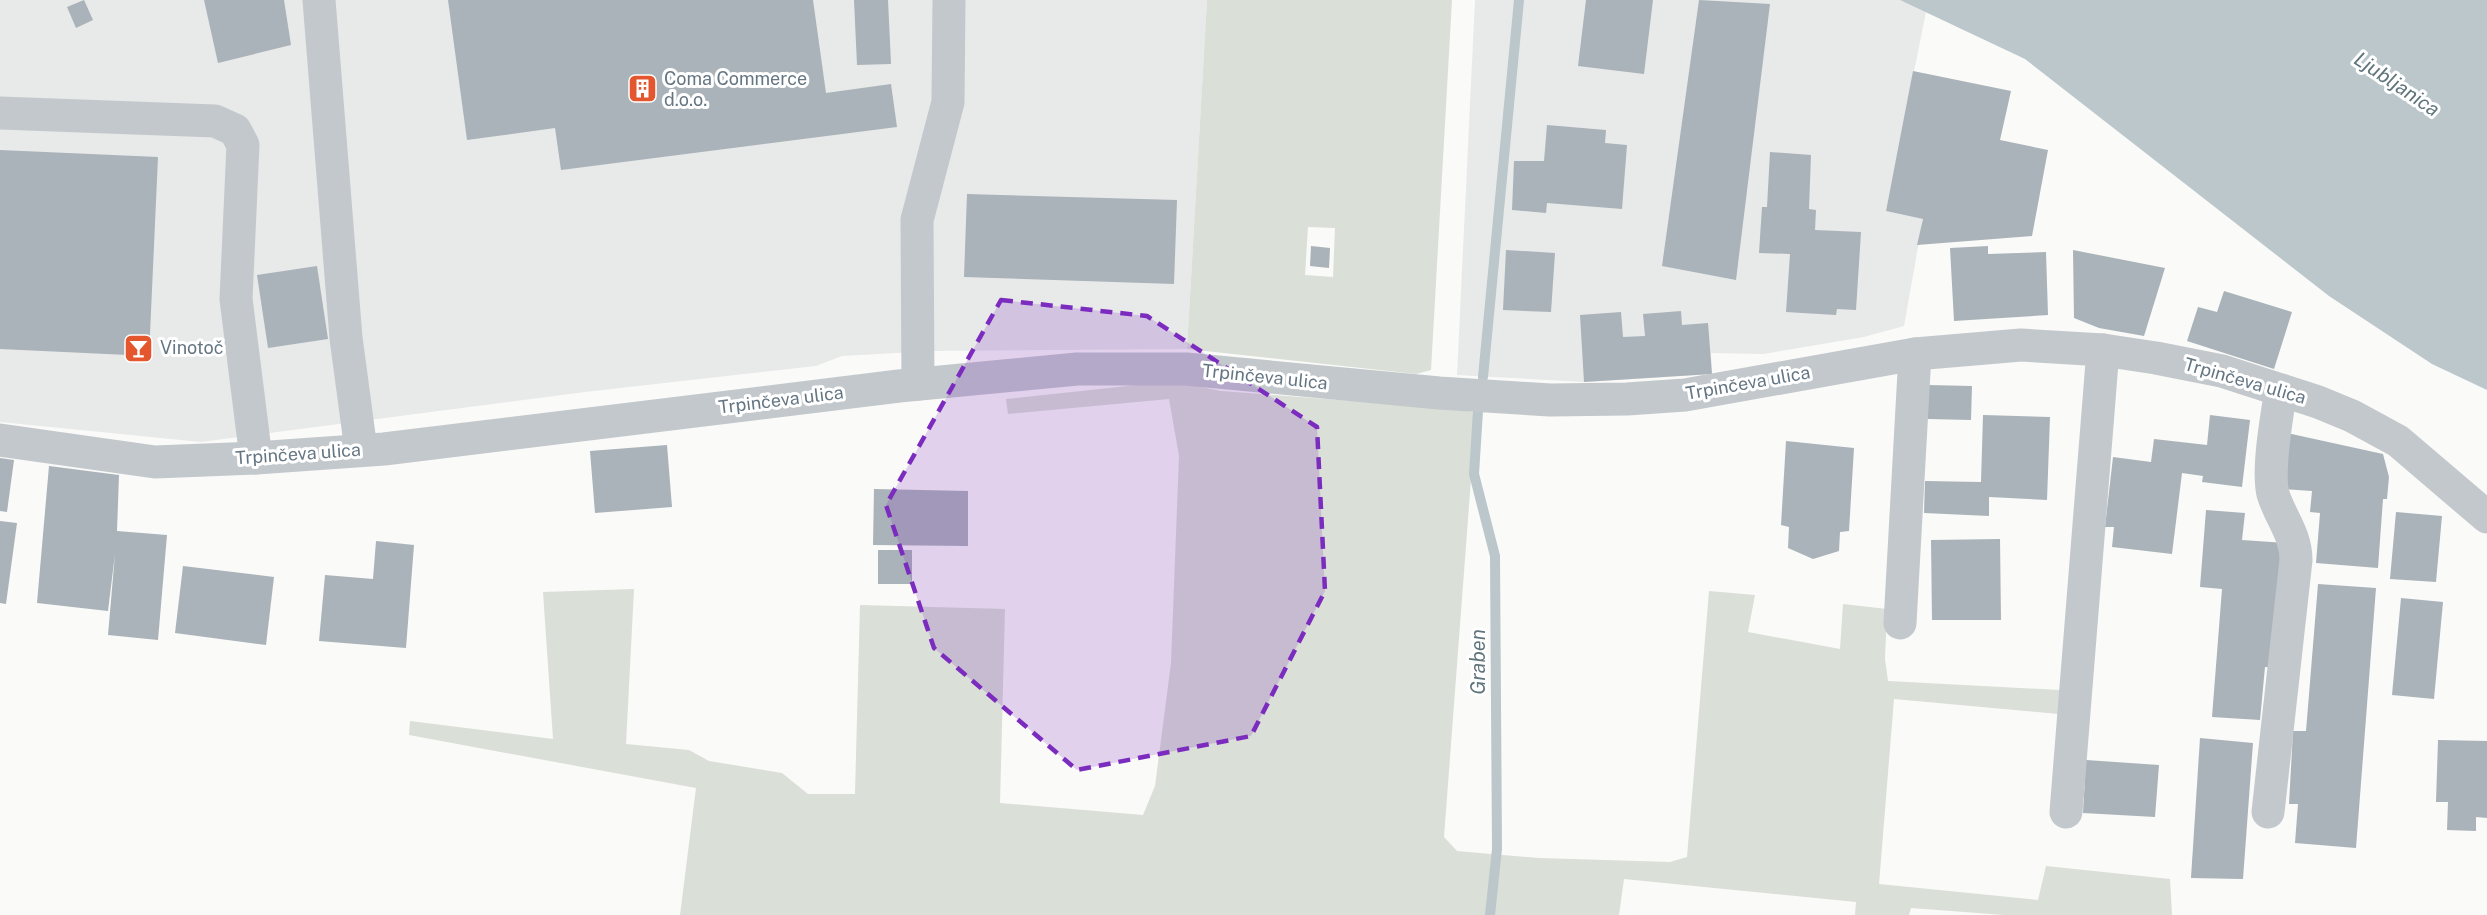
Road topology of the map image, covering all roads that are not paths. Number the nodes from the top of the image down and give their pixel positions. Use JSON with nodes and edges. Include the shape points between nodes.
{"nodes":[{"id":1,"x":319,"y":0,"type":"edge"},
{"id":2,"x":949,"y":0,"type":"edge"},
{"id":3,"x":0,"y":113,"type":"edge"},
{"id":4,"x":2103,"y":350,"type":"junction"},
{"id":5,"x":1915,"y":354,"type":"junction"},
{"id":6,"x":918,"y":384,"type":"junction"},
{"id":7,"x":2281,"y":390,"type":"junction"},
{"id":8,"x":0,"y":440,"type":"edge"},
{"id":9,"x":361,"y":450,"type":"junction"},
{"id":10,"x":256,"y":458,"type":"junction"},
{"id":11,"x":2487,"y":517,"type":"edge"},
{"id":12,"x":1900,"y":623,"type":"dead end"},
{"id":13,"x":2066,"y":812,"type":"dead end"},
{"id":14,"x":2268,"y":812,"type":"dead end"}],
"edges":[{"from":1,"to":9,"type":"street","via":[[346,338]]},
{"from":2,"to":6,"type":"street","via":[[948,102],[916,220]]},
{"from":3,"to":10,"type":"street","via":[[215,121],[235,130],[243,145],[236,299]]},
{"from":4,"to":5,"type":"street","name":"Trpinčeva ulica","via":[[2021,345]]},
{"from":4,"to":7,"type":"street","name":"Trpinčeva ulica","via":[[2222,371]]},
{"from":4,"to":13,"type":"street"},
{"from":5,"to":6,"type":"street","name":"Trpinčeva ulica","via":[[1695,393],[1628,399],[1550,400],[1450,394],[1186,369],[1077,369]]},
{"from":5,"to":12,"type":"street"},
{"from":6,"to":9,"type":"street","name":"Trpinčeva ulica"},
{"from":7,"to":11,"type":"street","name":"Trpinčeva ulica","via":[[2352,416],[2398,441]]},
{"from":7,"to":14,"type":"street","via":[[2273,492],[2291,532],[2296,560]]},
{"from":8,"to":10,"type":"street","name":"Trpinčeva ulica","via":[[154,462]]},
{"from":9,"to":10,"type":"street","name":"Trpinčeva ulica"}]}
